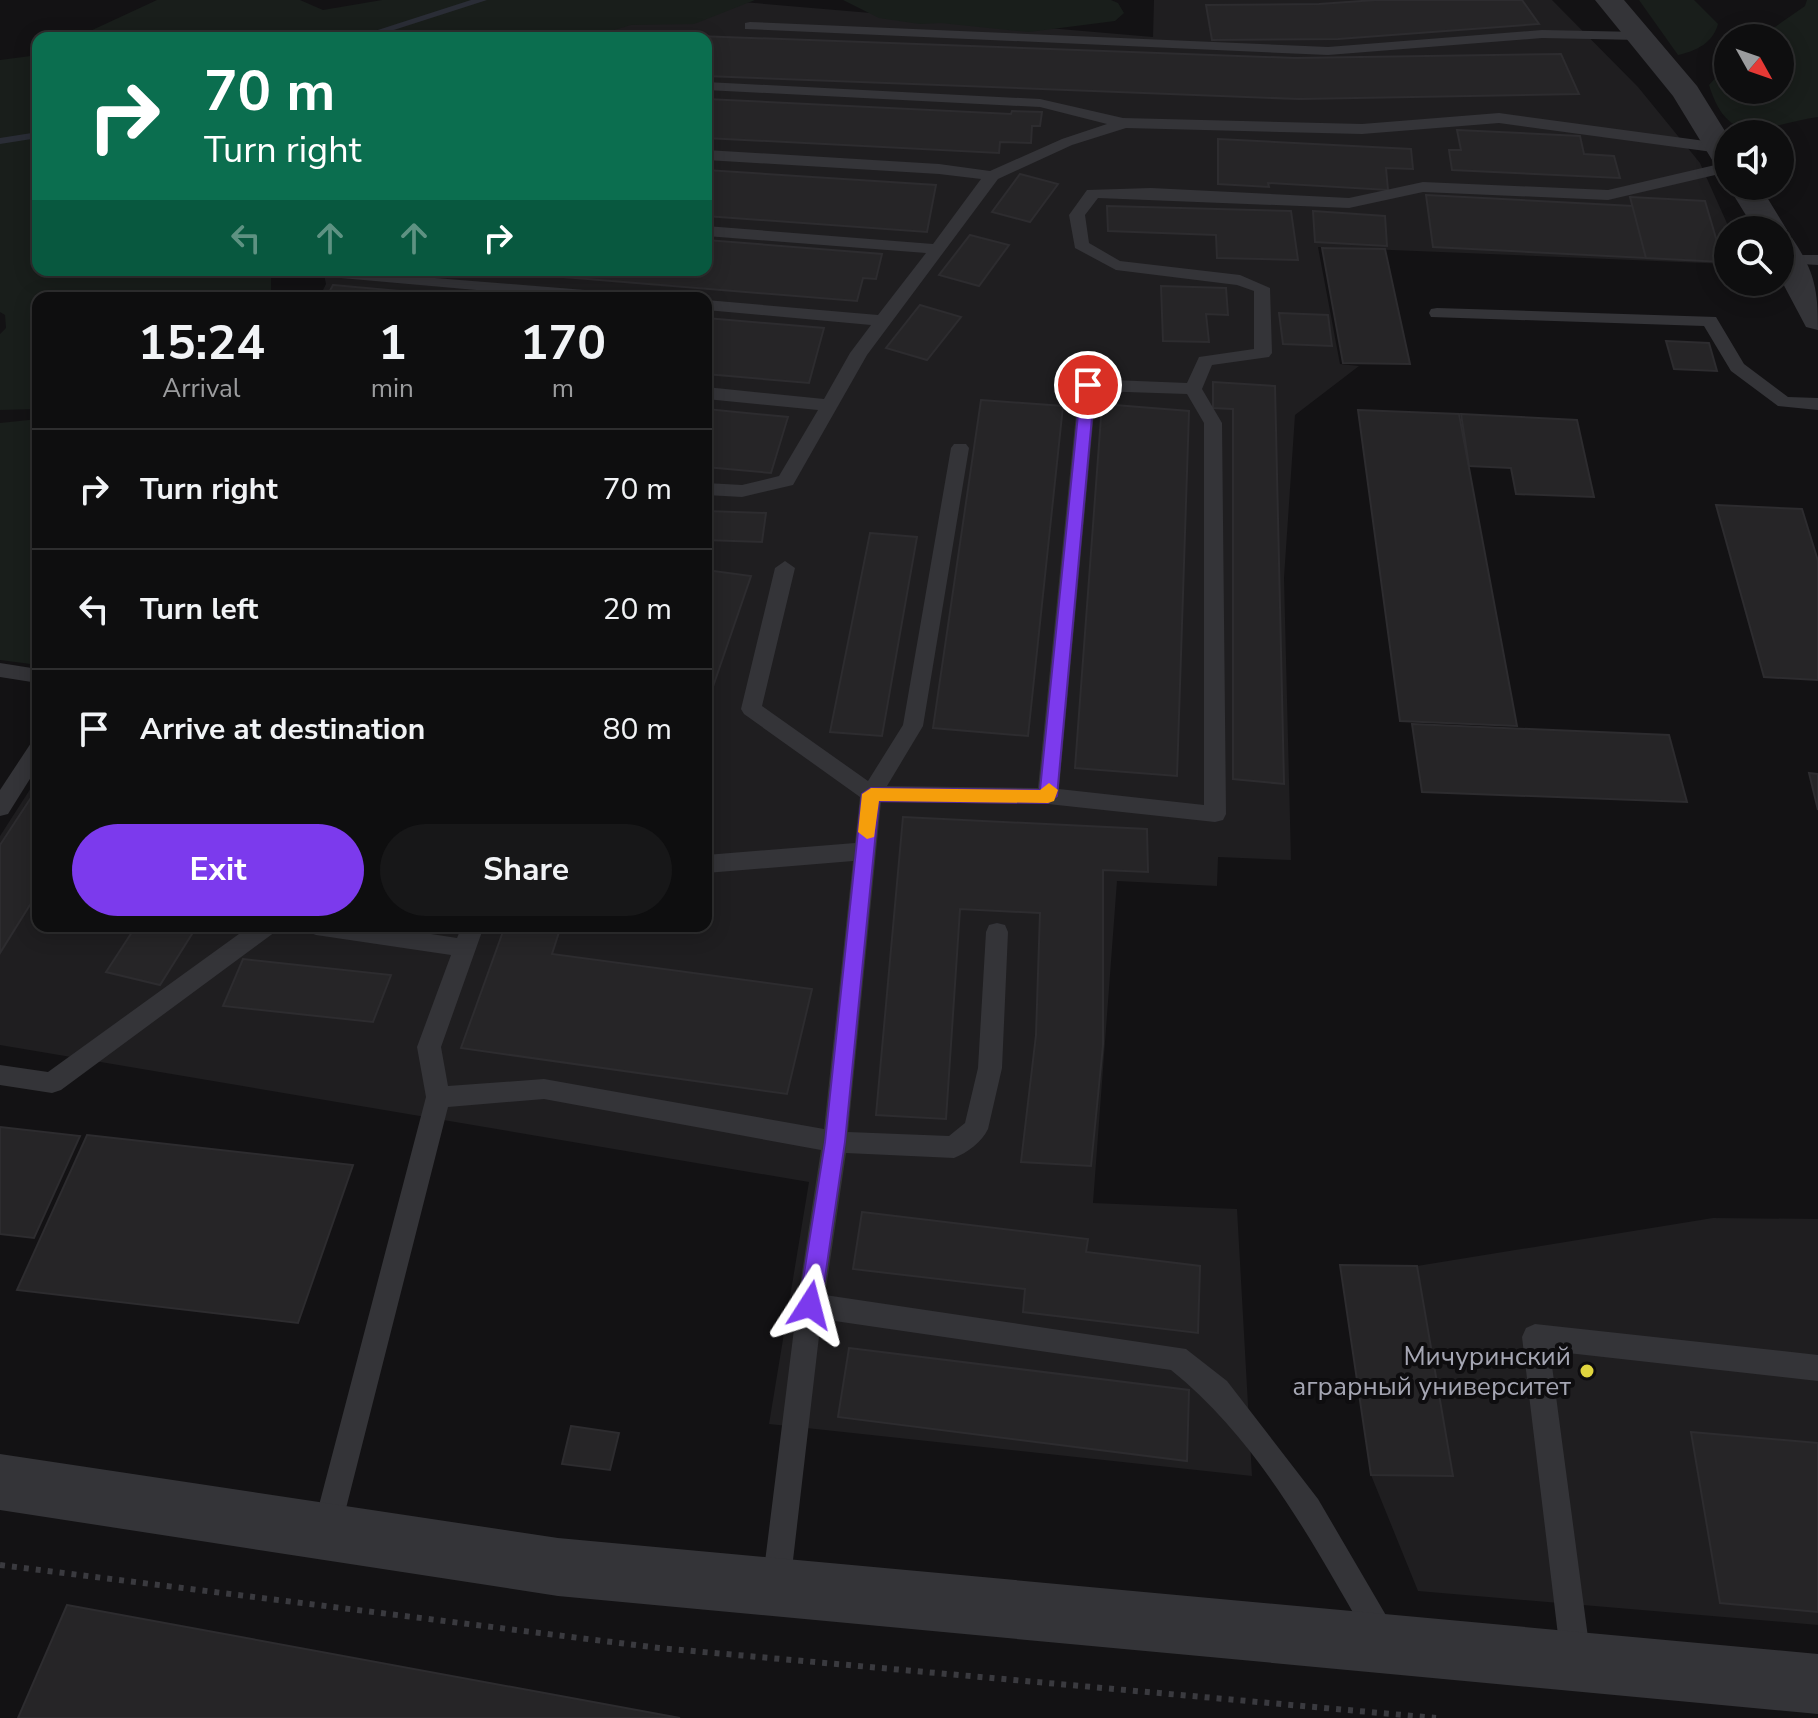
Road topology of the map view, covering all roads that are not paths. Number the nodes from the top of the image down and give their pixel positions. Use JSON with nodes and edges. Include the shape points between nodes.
{"nodes":[{"id":1,"x":1609,"y":0,"type":"edge"},
{"id":2,"x":750,"y":26,"type":"dead end"},
{"id":3,"x":1639,"y":36,"type":"junction"},
{"id":4,"x":712,"y":86,"type":"edge"},
{"id":5,"x":1123,"y":123,"type":"junction"},
{"id":6,"x":1714,"y":140,"type":"edge"},
{"id":7,"x":712,"y":155,"type":"edge"},
{"id":8,"x":1714,"y":157,"type":"edge"},
{"id":9,"x":1714,"y":162,"type":"edge"},
{"id":10,"x":992,"y":176,"type":"junction"},
{"id":11,"x":712,"y":231,"type":"edge"},
{"id":12,"x":937,"y":249,"type":"junction"},
{"id":13,"x":1796,"y":255,"type":"edge"},
{"id":14,"x":375,"y":276,"type":"edge"},
{"id":15,"x":555,"y":292,"type":"edge"},
{"id":16,"x":712,"y":306,"type":"edge"},
{"id":17,"x":1437,"y":313,"type":"dead end"},
{"id":18,"x":1818,"y":320,"type":"edge"},
{"id":19,"x":883,"y":321,"type":"junction"},
{"id":20,"x":1193,"y":389,"type":"junction"},
{"id":21,"x":712,"y":394,"type":"edge"},
{"id":22,"x":1818,"y":404,"type":"edge"},
{"id":23,"x":829,"y":405,"type":"junction"},
{"id":24,"x":960,"y":448,"type":"dead end"},
{"id":25,"x":712,"y":489,"type":"edge"},
{"id":26,"x":785,"y":568,"type":"dead end"},
{"id":27,"x":0,"y":670,"type":"edge"},
{"id":28,"x":32,"y":675,"type":"edge"},
{"id":29,"x":32,"y":758,"type":"edge"},
{"id":30,"x":871,"y":794,"type":"junction"},
{"id":31,"x":1048,"y":796,"type":"junction"},
{"id":32,"x":0,"y":808,"type":"edge"},
{"id":33,"x":865,"y":851,"type":"junction"},
{"id":34,"x":712,"y":864,"type":"edge"},
{"id":35,"x":259,"y":932,"type":"edge"},
{"id":36,"x":399,"y":932,"type":"edge"},
{"id":37,"x":997,"y":932,"type":"dead end"},
{"id":38,"x":469,"y":937,"type":"edge"},
{"id":39,"x":0,"y":1075,"type":"edge"},
{"id":40,"x":438,"y":1097,"type":"junction"},
{"id":41,"x":835,"y":1142,"type":"junction"},
{"id":42,"x":810,"y":1305,"type":"junction"},
{"id":43,"x":1818,"y":1368,"type":"edge"},
{"id":44,"x":0,"y":1482,"type":"edge"},
{"id":45,"x":326,"y":1533,"type":"junction"},
{"id":46,"x":776,"y":1586,"type":"junction"},
{"id":47,"x":1387,"y":1644,"type":"junction"},
{"id":48,"x":1576,"y":1661,"type":"junction"},
{"id":49,"x":1818,"y":1684,"type":"edge"}],
"edges":[{"from":1,"to":3,"type":"street"},
{"from":2,"to":3,"type":"lane","via":[[1328,51],[1542,34]]},
{"from":3,"to":6,"type":"street","via":[[1686,92]]},
{"from":4,"to":5,"type":"lane","via":[[1040,103]]},
{"from":5,"to":8,"type":"lane","via":[[1362,129],[1499,118]]},
{"from":5,"to":10,"type":"lane"},
{"from":7,"to":10,"type":"lane"},
{"from":9,"to":20,"type":"lane","via":[[1608,195],[1423,187],[1349,203],[1093,193],[1077,215],[1081,245],[1116,265],[1240,280],[1262,288],[1263,353],[1205,361]]},
{"from":10,"to":12,"type":"lane"},
{"from":11,"to":12,"type":"lane"},
{"from":12,"to":19,"type":"lane"},
{"from":13,"to":18,"type":"street"},
{"from":14,"to":15,"type":"lane"},
{"from":16,"to":19,"type":"lane"},
{"from":17,"to":22,"type":"lane","via":[[1710,321],[1737,367],[1784,402]]},
{"from":19,"to":23,"type":"lane"},
{"from":20,"to":31,"type":"lane","via":[[1088,385]]},
{"from":20,"to":31,"type":"lane","via":[[1213,423],[1215,814]]},
{"from":21,"to":23,"type":"lane"},
{"from":23,"to":25,"type":"lane","via":[[786,481],[742,491]]},
{"from":24,"to":30,"type":"lane","via":[[913,726]]},
{"from":26,"to":30,"type":"lane","via":[[751,709]]},
{"from":27,"to":28,"type":"lane"},
{"from":29,"to":32,"type":"lane"},
{"from":30,"to":31,"type":"lane"},
{"from":30,"to":33,"type":"lane"},
{"from":33,"to":34,"type":"lane"},
{"from":33,"to":41,"type":"lane"},
{"from":35,"to":39,"type":"lane","via":[[52,1083]]},
{"from":36,"to":38,"type":"lane"},
{"from":37,"to":41,"type":"lane","via":[[990,1068],[976,1129],[954,1147]]},
{"from":38,"to":40,"type":"lane","via":[[429,1047]]},
{"from":40,"to":41,"type":"lane","via":[[544,1089]]},
{"from":40,"to":45,"type":"lane"},
{"from":41,"to":42,"type":"lane"},
{"from":42,"to":46,"type":"lane"},
{"from":42,"to":47,"type":"lane","via":[[1177,1358],[1217,1390],[1308,1509]]},
{"from":43,"to":48,"type":"lane","via":[[1535,1337]]},
{"from":44,"to":45,"type":"street"},
{"from":45,"to":46,"type":"street","via":[[558,1567]]},
{"from":46,"to":47,"type":"street"},
{"from":47,"to":48,"type":"street"},
{"from":48,"to":49,"type":"street"}]}
